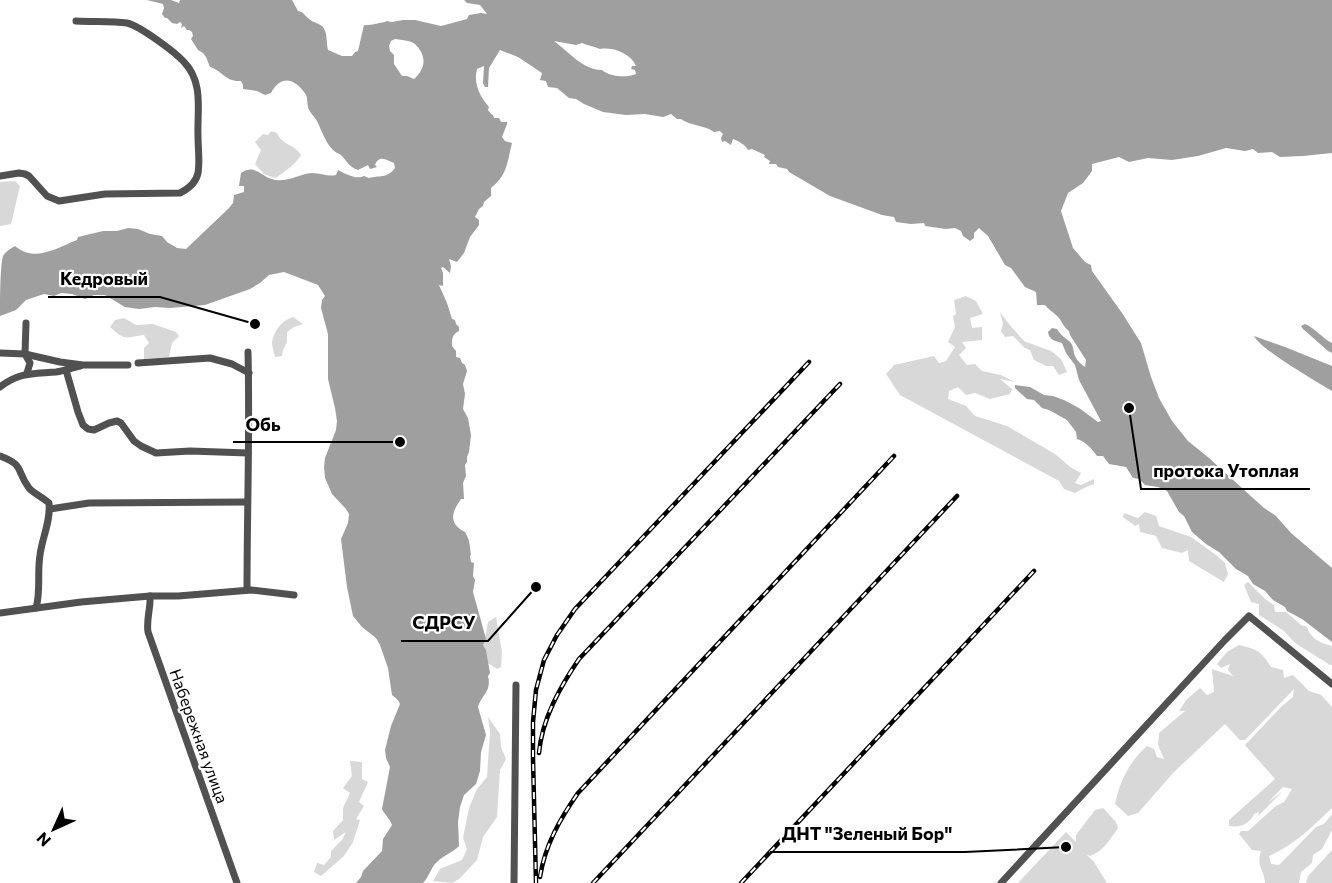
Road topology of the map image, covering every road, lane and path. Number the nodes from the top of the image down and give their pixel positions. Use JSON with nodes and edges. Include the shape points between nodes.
{"nodes":[{"id":1,"x":76,"y":21,"type":"dead end"},
{"id":2,"x":0,"y":176,"type":"edge"},
{"id":3,"x":26,"y":323,"type":"dead end"},
{"id":4,"x":248,"y":351,"type":"dead end"},
{"id":5,"x":0,"y":353,"type":"edge"},
{"id":6,"x":25,"y":354,"type":"junction"},
{"id":7,"x":138,"y":363,"type":"dead end"},
{"id":8,"x":83,"y":365,"type":"junction"},
{"id":9,"x":128,"y":365,"type":"dead end"},
{"id":10,"x":66,"y":370,"type":"junction"},
{"id":11,"x":27,"y":373,"type":"junction"},
{"id":12,"x":249,"y":373,"type":"junction"},
{"id":13,"x":0,"y":387,"type":"edge"},
{"id":14,"x":248,"y":453,"type":"junction"},
{"id":15,"x":0,"y":456,"type":"edge"},
{"id":16,"x":247,"y":502,"type":"junction"},
{"id":17,"x":50,"y":508,"type":"junction"},
{"id":18,"x":247,"y":591,"type":"junction"},
{"id":19,"x":150,"y":596,"type":"junction"},
{"id":20,"x":294,"y":596,"type":"dead end"},
{"id":21,"x":36,"y":608,"type":"junction"},
{"id":22,"x":0,"y":613,"type":"edge"},
{"id":23,"x":1332,"y":684,"type":"edge"},
{"id":24,"x":516,"y":686,"type":"dead end"},
{"id":25,"x":237,"y":883,"type":"edge"},
{"id":26,"x":514,"y":883,"type":"edge"},
{"id":27,"x":1001,"y":883,"type":"edge"}],
"edges":[{"from":1,"to":2,"type":"street","via":[[135,26],[184,62],[198,89],[198,173],[188,189],[180,192],[105,194],[59,201],[47,196],[25,174]]},
{"from":3,"to":6,"type":"street"},
{"from":4,"to":12,"type":"street"},
{"from":5,"to":6,"type":"street"},
{"from":6,"to":8,"type":"street"},
{"from":6,"to":11,"type":"street","via":[[30,363]]},
{"from":7,"to":12,"type":"street","via":[[210,358]]},
{"from":8,"to":9,"type":"street"},
{"from":8,"to":10,"type":"street"},
{"from":10,"to":11,"type":"street"},
{"from":10,"to":14,"type":"street","via":[[78,412],[88,429],[117,421],[134,441],[156,453]]},
{"from":11,"to":13,"type":"street"},
{"from":12,"to":14,"type":"street"},
{"from":14,"to":16,"type":"street"},
{"from":15,"to":17,"type":"street","via":[[15,463],[28,486]]},
{"from":16,"to":17,"type":"street","via":[[97,502]]},
{"from":16,"to":18,"type":"street"},
{"from":17,"to":21,"type":"street","via":[[40,552]]},
{"from":18,"to":19,"type":"street"},
{"from":18,"to":20,"type":"street"},
{"from":19,"to":21,"type":"street"},
{"from":19,"to":25,"type":"street","name":"Набережная улица","via":[[148,632]]},
{"from":21,"to":22,"type":"street"},
{"from":23,"to":27,"type":"street","via":[[1249,616]]},
{"from":24,"to":26,"type":"street"}]}
